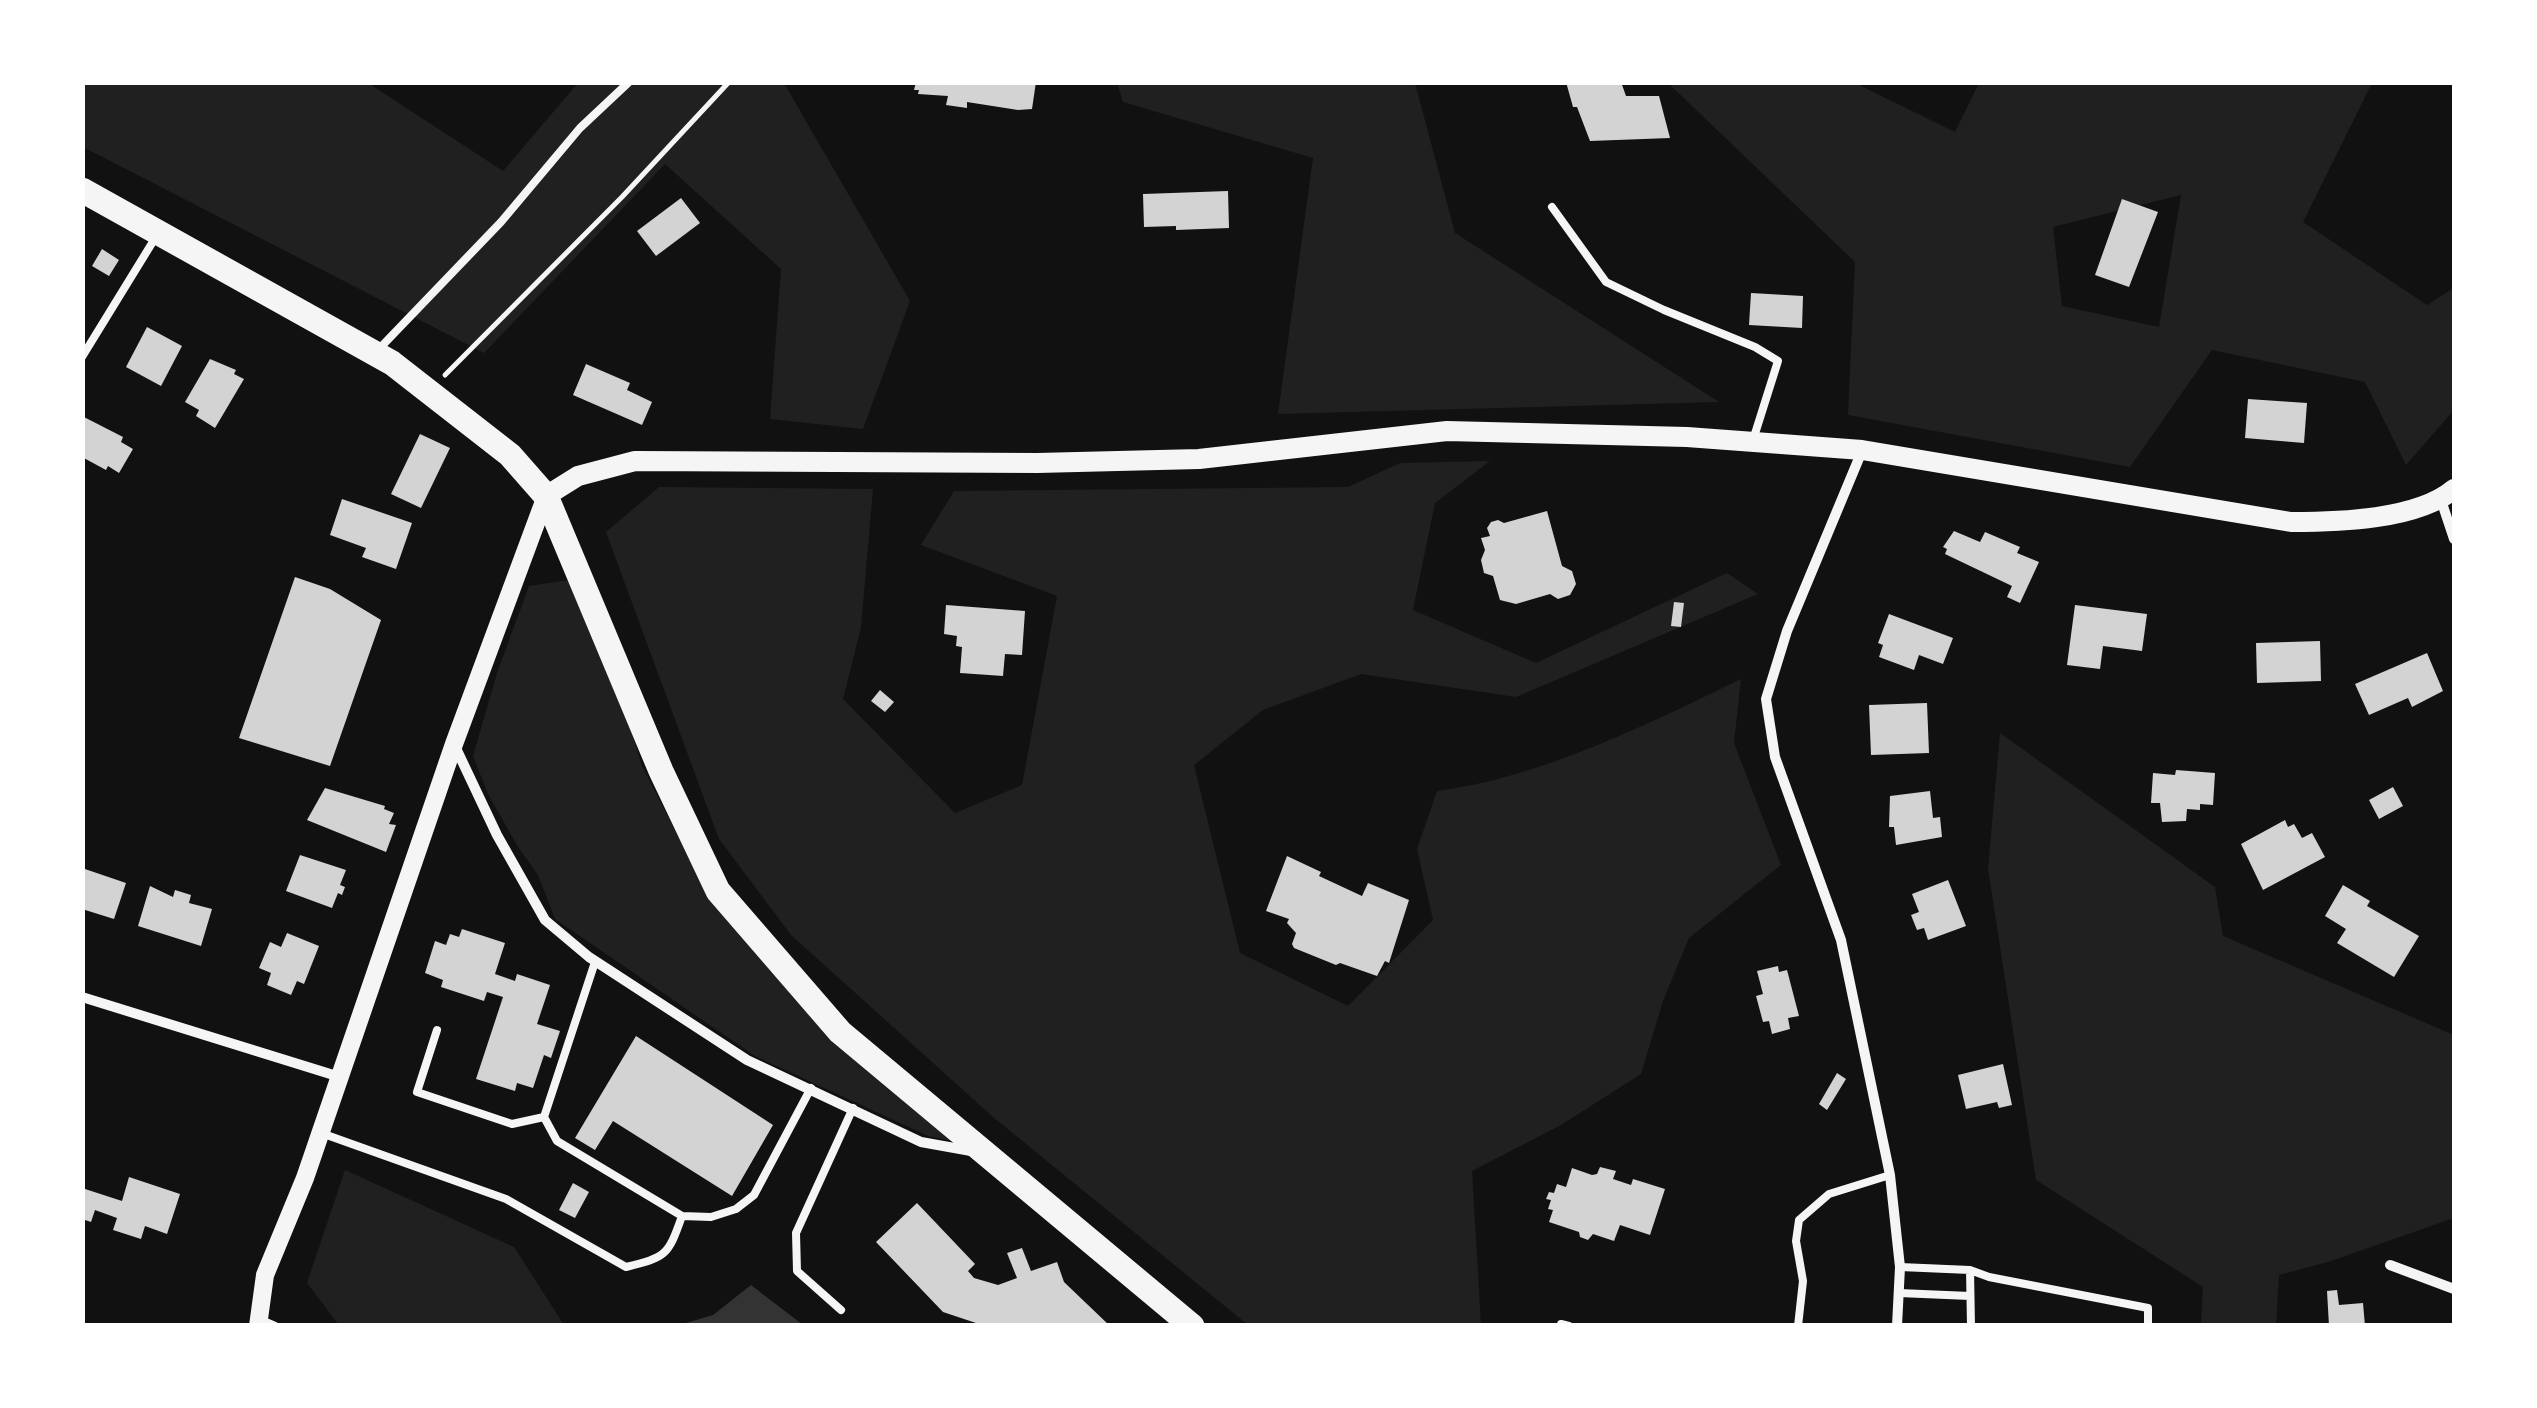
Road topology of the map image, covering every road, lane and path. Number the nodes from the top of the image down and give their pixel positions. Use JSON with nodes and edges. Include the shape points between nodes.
{"nodes":[{"id":1,"x":630,"y":82,"type":"edge"},
{"id":2,"x":729,"y":82,"type":"edge"},
{"id":3,"x":82,"y":190,"type":"edge"},
{"id":4,"x":1552,"y":207,"type":"dead end"},
{"id":5,"x":160,"y":231,"type":"junction"},
{"id":6,"x":374,"y":353,"type":"junction"},
{"id":7,"x":82,"y":356,"type":"edge"},
{"id":8,"x":428,"y":392,"type":"junction"},
{"id":9,"x":1752,"y":443,"type":"junction"},
{"id":10,"x":1862,"y":450,"type":"junction"},
{"id":11,"x":2448,"y":495,"type":"edge"},
{"id":12,"x":546,"y":496,"type":"junction"},
{"id":13,"x":2454,"y":539,"type":"edge"},
{"id":14,"x":454,"y":744,"type":"junction"},
{"id":15,"x":596,"y":962,"type":"junction"},
{"id":16,"x":82,"y":996,"type":"edge"},
{"id":17,"x":437,"y":1030,"type":"dead end"},
{"id":18,"x":340,"y":1077,"type":"junction"},
{"id":19,"x":811,"y":1088,"type":"junction"},
{"id":20,"x":853,"y":1108,"type":"junction"},
{"id":21,"x":544,"y":1117,"type":"junction"},
{"id":22,"x":320,"y":1133,"type":"junction"},
{"id":23,"x":982,"y":1153,"type":"junction"},
{"id":24,"x":1890,"y":1175,"type":"junction"},
{"id":25,"x":682,"y":1216,"type":"junction"},
{"id":26,"x":2390,"y":1265,"type":"dead end"},
{"id":27,"x":1900,"y":1266,"type":"junction"},
{"id":28,"x":1970,"y":1270,"type":"junction"},
{"id":29,"x":2454,"y":1289,"type":"edge"},
{"id":30,"x":1898,"y":1292,"type":"junction"},
{"id":31,"x":1970,"y":1296,"type":"junction"},
{"id":32,"x":841,"y":1310,"type":"dead end"},
{"id":33,"x":264,"y":1323,"type":"edge"},
{"id":34,"x":1192,"y":1326,"type":"edge"},
{"id":35,"x":1798,"y":1326,"type":"edge"},
{"id":36,"x":1897,"y":1326,"type":"edge"},
{"id":37,"x":1971,"y":1326,"type":"edge"},
{"id":38,"x":2148,"y":1326,"type":"edge"}],
"edges":[{"from":1,"to":6,"type":"lane"},
{"from":2,"to":8,"type":"path"},
{"from":3,"to":5,"type":"main road"},
{"from":4,"to":9,"type":"lane","via":[[1606,282],[1778,362]]},
{"from":5,"to":6,"type":"main road"},
{"from":5,"to":7,"type":"lane"},
{"from":6,"to":8,"type":"main road"},
{"from":8,"to":12,"type":"main road","via":[[510,455]]},
{"from":9,"to":10,"type":"main road"},
{"from":9,"to":12,"type":"main road","via":[[1448,431],[1199,459],[635,461],[578,476]]},
{"from":10,"to":11,"type":"main road","via":[[2291,522],[2354,522]]},
{"from":10,"to":24,"type":"street","via":[[1766,699],[1775,757],[1841,940]]},
{"from":11,"to":13,"type":"street"},
{"from":12,"to":14,"type":"street"},
{"from":12,"to":23,"type":"main road","via":[[718,891],[840,1032]]},
{"from":14,"to":15,"type":"street","via":[[545,920]]},
{"from":14,"to":18,"type":"street"},
{"from":15,"to":19,"type":"street","via":[[747,1060]]},
{"from":15,"to":21,"type":"lane"},
{"from":16,"to":18,"type":"street"},
{"from":17,"to":21,"type":"lane","via":[[417,1092],[512,1124]]},
{"from":18,"to":22,"type":"street"},
{"from":19,"to":20,"type":"street"},
{"from":19,"to":25,"type":"lane","via":[[754,1195],[711,1217]]},
{"from":20,"to":23,"type":"street","via":[[922,1142]]},
{"from":20,"to":32,"type":"lane","via":[[796,1233],[797,1271]]},
{"from":21,"to":25,"type":"lane","via":[[557,1140]]},
{"from":22,"to":25,"type":"lane","via":[[506,1199],[626,1267],[660,1258]]},
{"from":22,"to":33,"type":"street","via":[[265,1275]]},
{"from":23,"to":34,"type":"main road"},
{"from":24,"to":27,"type":"street"},
{"from":24,"to":35,"type":"lane","via":[[1830,1194],[1800,1220]]},
{"from":26,"to":29,"type":"street"},
{"from":27,"to":28,"type":"lane"},
{"from":27,"to":30,"type":"street"},
{"from":28,"to":31,"type":"lane"},
{"from":28,"to":38,"type":"lane","via":[[2148,1308]]},
{"from":30,"to":31,"type":"lane"},
{"from":30,"to":36,"type":"street"},
{"from":31,"to":37,"type":"lane"}]}
